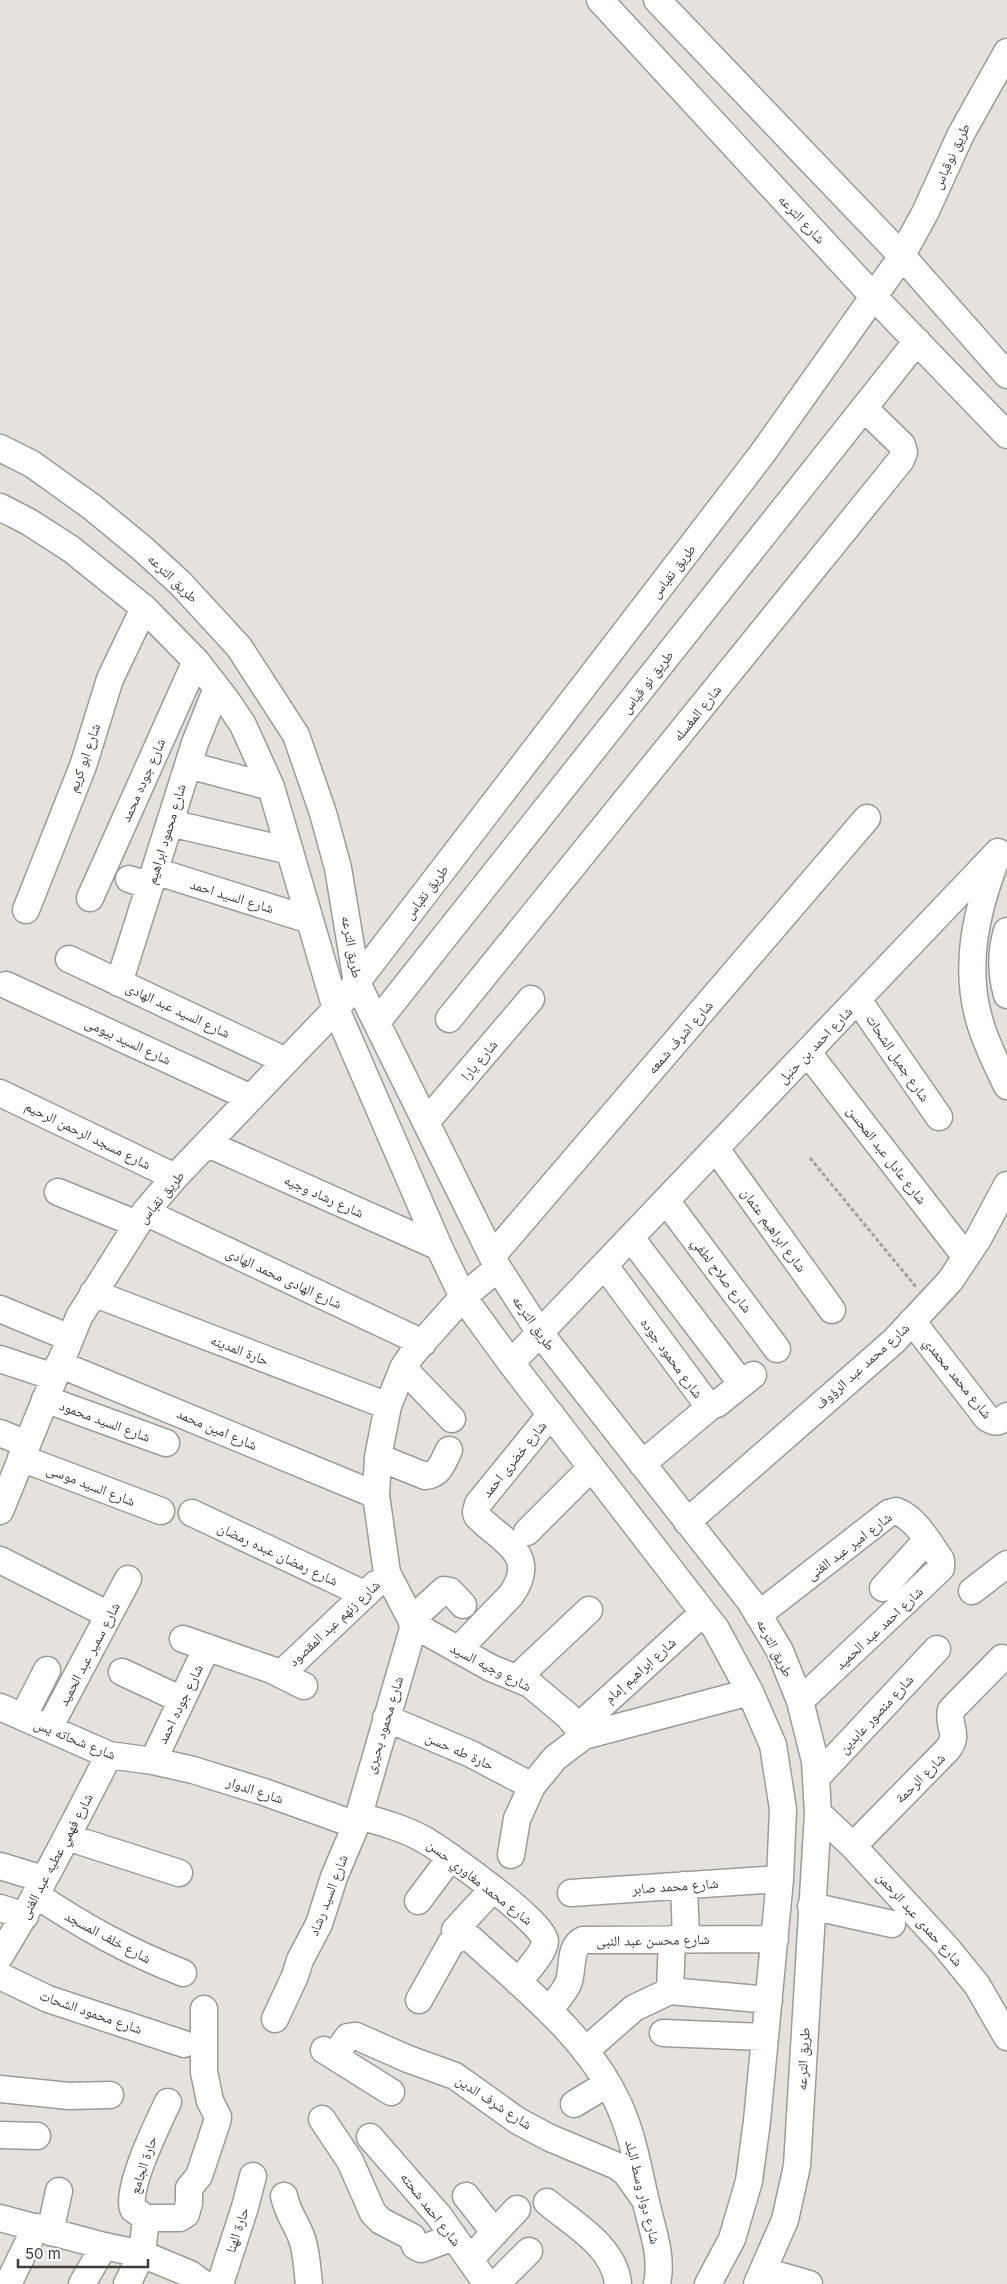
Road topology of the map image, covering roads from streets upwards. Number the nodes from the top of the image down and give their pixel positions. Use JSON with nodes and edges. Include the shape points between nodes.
{"nodes":[{"id":1,"x":600,"y":0,"type":"edge"},
{"id":2,"x":657,"y":0,"type":"edge"},
{"id":3,"x":1007,"y":52,"type":"edge"},
{"id":4,"x":900,"y":259,"type":"junction"},
{"id":5,"x":878,"y":290,"type":"junction"},
{"id":6,"x":917,"y":341,"type":"junction"},
{"id":7,"x":1007,"y":375,"type":"edge"},
{"id":8,"x":864,"y":408,"type":"junction"},
{"id":9,"x":1007,"y":435,"type":"edge"},
{"id":10,"x":0,"y":448,"type":"edge"},
{"id":11,"x":1,"y":511,"type":"edge"},
{"id":12,"x":144,"y":608,"type":"junction"},
{"id":13,"x":196,"y":661,"type":"junction"},
{"id":14,"x":217,"y":688,"type":"junction"},
{"id":15,"x":188,"y":765,"type":"junction"},
{"id":16,"x":271,"y":787,"type":"junction"},
{"id":17,"x":867,"y":818,"type":"dead end"},
{"id":18,"x":170,"y":823,"type":"junction"},
{"id":19,"x":1002,"y":845,"type":"edge"},
{"id":20,"x":290,"y":852,"type":"junction"},
{"id":21,"x":144,"y":879,"type":"junction"},
{"id":22,"x":90,"y":898,"type":"dead end"},
{"id":23,"x":26,"y":910,"type":"dead end"},
{"id":24,"x":310,"y":920,"type":"junction"},
{"id":25,"x":1007,"y":931,"type":"edge"},
{"id":26,"x":69,"y":959,"type":"dead end"},
{"id":27,"x":119,"y":983,"type":"junction"},
{"id":28,"x":357,"y":983,"type":"junction"},
{"id":29,"x":6,"y":985,"type":"dead end"},
{"id":30,"x":1007,"y":995,"type":"edge"},
{"id":31,"x":531,"y":999,"type":"dead end"},
{"id":32,"x":858,"y":1000,"type":"junction"},
{"id":33,"x":336,"y":1009,"type":"junction"},
{"id":34,"x":449,"y":1019,"type":"dead end"},
{"id":35,"x":377,"y":1022,"type":"junction"},
{"id":36,"x":808,"y":1052,"type":"junction"},
{"id":37,"x":286,"y":1061,"type":"junction"},
{"id":38,"x":1007,"y":1086,"type":"edge"},
{"id":39,"x":0,"y":1093,"type":"edge"},
{"id":40,"x":251,"y":1098,"type":"junction"},
{"id":41,"x":938,"y":1117,"type":"dead end"},
{"id":42,"x":426,"y":1122,"type":"junction"},
{"id":43,"x":208,"y":1144,"type":"junction"},
{"id":44,"x":716,"y":1149,"type":"junction"},
{"id":45,"x":175,"y":1177,"type":"junction"},
{"id":46,"x":1007,"y":1185,"type":"edge"},
{"id":47,"x":58,"y":1192,"type":"dead end"},
{"id":48,"x":667,"y":1202,"type":"junction"},
{"id":49,"x":141,"y":1218,"type":"junction"},
{"id":50,"x":631,"y":1238,"type":"junction"},
{"id":51,"x":439,"y":1247,"type":"junction"},
{"id":52,"x":966,"y":1257,"type":"junction"},
{"id":53,"x":495,"y":1261,"type":"junction"},
{"id":54,"x":605,"y":1266,"type":"junction"},
{"id":55,"x":93,"y":1293,"type":"junction"},
{"id":56,"x":463,"y":1297,"type":"junction"},
{"id":57,"x":0,"y":1309,"type":"edge"},
{"id":58,"x":832,"y":1310,"type":"dead end"},
{"id":59,"x":921,"y":1312,"type":"junction"},
{"id":60,"x":540,"y":1333,"type":"junction"},
{"id":61,"x":70,"y":1338,"type":"junction"},
{"id":62,"x":423,"y":1343,"type":"junction"},
{"id":63,"x":777,"y":1348,"type":"dead end"},
{"id":64,"x":0,"y":1359,"type":"edge"},
{"id":65,"x":511,"y":1363,"type":"junction"},
{"id":66,"x":403,"y":1368,"type":"junction"},
{"id":67,"x":52,"y":1380,"type":"junction"},
{"id":68,"x":388,"y":1406,"type":"junction"},
{"id":69,"x":712,"y":1406,"type":"junction"},
{"id":70,"x":550,"y":1414,"type":"junction"},
{"id":71,"x":1007,"y":1416,"type":"edge"},
{"id":72,"x":452,"y":1419,"type":"dead end"},
{"id":73,"x":0,"y":1434,"type":"edge"},
{"id":74,"x":166,"y":1443,"type":"dead end"},
{"id":75,"x":449,"y":1450,"type":"dead end"},
{"id":76,"x":378,"y":1457,"type":"junction"},
{"id":77,"x":642,"y":1464,"type":"junction"},
{"id":78,"x":15,"y":1465,"type":"edge"},
{"id":79,"x":591,"y":1468,"type":"junction"},
{"id":80,"x":376,"y":1495,"type":"junction"},
{"id":81,"x":0,"y":1511,"type":"edge"},
{"id":82,"x":161,"y":1511,"type":"dead end"},
{"id":83,"x":192,"y":1513,"type":"dead end"},
{"id":84,"x":687,"y":1522,"type":"junction"},
{"id":85,"x":527,"y":1532,"type":"dead end"},
{"id":86,"x":930,"y":1544,"type":"junction"},
{"id":87,"x":0,"y":1560,"type":"edge"},
{"id":88,"x":1007,"y":1564,"type":"edge"},
{"id":89,"x":387,"y":1573,"type":"junction"},
{"id":90,"x":128,"y":1579,"type":"dead end"},
{"id":91,"x":883,"y":1588,"type":"dead end"},
{"id":92,"x":972,"y":1591,"type":"dead end"},
{"id":93,"x":364,"y":1594,"type":"junction"},
{"id":94,"x":463,"y":1605,"type":"dead end"},
{"id":95,"x":589,"y":1610,"type":"dead end"},
{"id":96,"x":703,"y":1613,"type":"junction"},
{"id":97,"x":109,"y":1615,"type":"junction"},
{"id":98,"x":758,"y":1615,"type":"junction"},
{"id":99,"x":413,"y":1623,"type":"junction"},
{"id":100,"x":183,"y":1639,"type":"dead end"},
{"id":101,"x":207,"y":1648,"type":"junction"},
{"id":102,"x":937,"y":1649,"type":"dead end"},
{"id":103,"x":458,"y":1650,"type":"junction"},
{"id":104,"x":1002,"y":1658,"type":"dead end"},
{"id":105,"x":48,"y":1670,"type":"dead end"},
{"id":106,"x":122,"y":1672,"type":"dead end"},
{"id":107,"x":281,"y":1674,"type":"junction"},
{"id":108,"x":516,"y":1678,"type":"junction"},
{"id":109,"x":304,"y":1686,"type":"dead end"},
{"id":110,"x":750,"y":1692,"type":"junction"},
{"id":111,"x":182,"y":1700,"type":"junction"},
{"id":112,"x":800,"y":1701,"type":"junction"},
{"id":113,"x":12,"y":1712,"type":"edge"},
{"id":114,"x":386,"y":1718,"type":"junction"},
{"id":115,"x":49,"y":1728,"type":"junction"},
{"id":116,"x":580,"y":1732,"type":"junction"},
{"id":117,"x":109,"y":1755,"type":"junction"},
{"id":118,"x":153,"y":1760,"type":"junction"},
{"id":119,"x":816,"y":1778,"type":"junction"},
{"id":120,"x":532,"y":1786,"type":"junction"},
{"id":121,"x":818,"y":1813,"type":"junction"},
{"id":122,"x":358,"y":1820,"type":"junction"},
{"id":123,"x":67,"y":1837,"type":"junction"},
{"id":124,"x":853,"y":1846,"type":"junction"},
{"id":125,"x":511,"y":1855,"type":"dead end"},
{"id":126,"x":451,"y":1857,"type":"junction"},
{"id":127,"x":0,"y":1866,"type":"edge"},
{"id":128,"x":179,"y":1873,"type":"dead end"},
{"id":129,"x":780,"y":1880,"type":"junction"},
{"id":130,"x":684,"y":1886,"type":"junction"},
{"id":131,"x":493,"y":1889,"type":"junction"},
{"id":132,"x":571,"y":1893,"type":"dead end"},
{"id":133,"x":35,"y":1897,"type":"junction"},
{"id":134,"x":418,"y":1901,"type":"dead end"},
{"id":135,"x":811,"y":1906,"type":"junction"},
{"id":136,"x":0,"y":1908,"type":"edge"},
{"id":137,"x":892,"y":1924,"type":"dead end"},
{"id":138,"x":463,"y":1935,"type":"junction"},
{"id":139,"x":775,"y":1938,"type":"junction"},
{"id":140,"x":679,"y":1939,"type":"junction"},
{"id":141,"x":0,"y":1956,"type":"edge"},
{"id":142,"x":183,"y":1973,"type":"dead end"},
{"id":143,"x":0,"y":1976,"type":"edge"},
{"id":144,"x":518,"y":1982,"type":"junction"},
{"id":145,"x":670,"y":1991,"type":"junction"},
{"id":146,"x":420,"y":2000,"type":"dead end"},
{"id":147,"x":769,"y":2000,"type":"junction"},
{"id":148,"x":204,"y":2009,"type":"dead end"},
{"id":149,"x":549,"y":2011,"type":"junction"},
{"id":150,"x":275,"y":2019,"type":"dead end"},
{"id":151,"x":663,"y":2033,"type":"dead end"},
{"id":152,"x":765,"y":2037,"type":"junction"},
{"id":153,"x":1007,"y":2037,"type":"edge"},
{"id":154,"x":184,"y":2044,"type":"dead end"},
{"id":155,"x":584,"y":2050,"type":"junction"},
{"id":156,"x":607,"y":2084,"type":"junction"},
{"id":157,"x":0,"y":2089,"type":"edge"},
{"id":158,"x":391,"y":2092,"type":"dead end"},
{"id":159,"x":110,"y":2094,"type":"dead end"},
{"id":160,"x":168,"y":2102,"type":"dead end"},
{"id":161,"x":574,"y":2104,"type":"dead end"},
{"id":162,"x":322,"y":2119,"type":"dead end"},
{"id":163,"x":0,"y":2135,"type":"edge"},
{"id":164,"x":37,"y":2136,"type":"dead end"},
{"id":165,"x":370,"y":2137,"type":"dead end"},
{"id":166,"x":253,"y":2176,"type":"dead end"},
{"id":167,"x":59,"y":2190,"type":"dead end"},
{"id":168,"x":284,"y":2196,"type":"dead end"},
{"id":169,"x":466,"y":2196,"type":"dead end"},
{"id":170,"x":547,"y":2202,"type":"dead end"},
{"id":171,"x":646,"y":2202,"type":"junction"},
{"id":172,"x":518,"y":2209,"type":"dead end"},
{"id":173,"x":146,"y":2218,"type":"junction"},
{"id":174,"x":2,"y":2221,"type":"edge"},
{"id":175,"x":43,"y":2230,"type":"junction"},
{"id":176,"x":495,"y":2232,"type":"junction"},
{"id":177,"x":454,"y":2237,"type":"junction"},
{"id":178,"x":104,"y":2246,"type":"junction"},
{"id":179,"x":529,"y":2251,"type":"dead end"},
{"id":180,"x":142,"y":2254,"type":"junction"},
{"id":181,"x":470,"y":2259,"type":"junction"},
{"id":182,"x":761,"y":2278,"type":"edge"},
{"id":183,"x":8,"y":2284,"type":"edge"},
{"id":184,"x":82,"y":2284,"type":"edge"},
{"id":185,"x":127,"y":2284,"type":"edge"},
{"id":186,"x":204,"y":2284,"type":"edge"},
{"id":187,"x":220,"y":2284,"type":"edge"},
{"id":188,"x":309,"y":2284,"type":"edge"},
{"id":189,"x":487,"y":2284,"type":"edge"},
{"id":190,"x":496,"y":2284,"type":"edge"},
{"id":191,"x":618,"y":2284,"type":"edge"},
{"id":192,"x":656,"y":2284,"type":"edge"},
{"id":193,"x":708,"y":2284,"type":"edge"},
{"id":194,"x":809,"y":2284,"type":"edge"}],
"edges":[{"from":1,"to":5,"type":"street","name":"شارع الترعه"},
{"from":2,"to":4,"type":"street"},
{"from":3,"to":4,"type":"street","name":"طريق نوقباس","via":[[961,134]]},
{"from":4,"to":5,"type":"street","name":"طريق نوقباس"},
{"from":4,"to":7,"type":"street"},
{"from":5,"to":6,"type":"street","name":"شارع الترعه"},
{"from":5,"to":28,"type":"street","name":"طريق نقباس","via":[[756,462]]},
{"from":6,"to":8,"type":"street","name":"طريق نو قياس"},
{"from":6,"to":9,"type":"street","name":"شارع الترعه"},
{"from":8,"to":34,"type":"street","name":"شارع المغسله","via":[[902,445],[901,460]]},
{"from":8,"to":35,"type":"street","name":"طريق نو قياس"},
{"from":10,"to":28,"type":"street","name":"طريق الترعه","via":[[32,464],[144,549],[211,615],[259,676],[296,735],[309,768],[338,868]]},
{"from":11,"to":12,"type":"street","via":[[29,522],[71,549]]},
{"from":12,"to":13,"type":"street"},
{"from":12,"to":23,"type":"street","name":"شارع ابو كريم","via":[[110,679],[83,766]]},
{"from":13,"to":14,"type":"street"},
{"from":13,"to":22,"type":"street","name":"شارع جوده محمد"},
{"from":14,"to":15,"type":"street","name":"شارع محمود ابراهيم"},
{"from":14,"to":16,"type":"street","via":[[243,725]]},
{"from":15,"to":16,"type":"street"},
{"from":15,"to":18,"type":"street","name":"شارع محمود ابراهيم"},
{"from":16,"to":20,"type":"street"},
{"from":17,"to":53,"type":"street","name":"شارع اشرف شمعه"},
{"from":18,"to":20,"type":"street"},
{"from":18,"to":21,"type":"street","name":"شارع محمود ابراهيم"},
{"from":19,"to":32,"type":"street","name":"شارع احمد بن حنبل"},
{"from":19,"to":38,"type":"street","via":[[978,910],[972,985],[979,1020]]},
{"from":20,"to":24,"type":"street"},
{"from":21,"to":24,"type":"street","name":"شارع السيد احمد"},
{"from":21,"to":27,"type":"street","name":"شارع محمود ابراهيم"},
{"from":24,"to":33,"type":"street"},
{"from":25,"to":30,"type":"street","via":[[1002,962]]},
{"from":26,"to":27,"type":"street","name":"شارع السيد عبد الهادى"},
{"from":27,"to":37,"type":"street","name":"شارع السيد عبد الهادى"},
{"from":28,"to":33,"type":"street","name":"طريق نقباس"},
{"from":28,"to":35,"type":"street","name":"طريق الترعه"},
{"from":29,"to":40,"type":"street","name":"شارع السيد بيومى"},
{"from":31,"to":42,"type":"street","name":"شارع يارا"},
{"from":32,"to":36,"type":"street","name":"شارع احمد بن حنبل"},
{"from":32,"to":41,"type":"street","name":"شارع جميل الشحات"},
{"from":33,"to":37,"type":"street","name":"طريق نقباس"},
{"from":33,"to":51,"type":"street"},
{"from":35,"to":42,"type":"street","name":"طريق الترعه"},
{"from":36,"to":44,"type":"street","name":"شارع احمد بن حنبل"},
{"from":36,"to":52,"type":"street","name":"شارع عادل عبد المحسن"},
{"from":37,"to":40,"type":"street","name":"طريق نقباس"},
{"from":39,"to":45,"type":"street","name":"شارع مسجد الرحمن الرحيم"},
{"from":40,"to":43,"type":"street","name":"طريق نقباس"},
{"from":42,"to":53,"type":"street","name":"طريق الترعه"},
{"from":43,"to":45,"type":"street","name":"طريق نقباس"},
{"from":43,"to":51,"type":"street","name":"شارع رشاد وجيه"},
{"from":44,"to":48,"type":"street","name":"شارع احمد بن حنبل"},
{"from":44,"to":58,"type":"street","name":"شارع ابراهيم عثمان"},
{"from":45,"to":49,"type":"street","name":"طريق نقباس"},
{"from":46,"to":52,"type":"street","name":"شارع محمد عبد الرؤوف"},
{"from":47,"to":49,"type":"street","name":"شارع الهادى محمد الهادى"},
{"from":48,"to":50,"type":"street","name":"شارع احمد بن حنبل"},
{"from":48,"to":63,"type":"street","name":"شارع صلاح لطفي"},
{"from":49,"to":55,"type":"street","name":"طريق نقباس"},
{"from":49,"to":62,"type":"street","name":"شارع الهادى محمد الهادى"},
{"from":50,"to":54,"type":"street","name":"شارع احمد بن حنبل"},
{"from":50,"to":69,"type":"street","name":"شارع محمود جوده","via":[[747,1380]]},
{"from":51,"to":56,"type":"street"},
{"from":52,"to":59,"type":"street","name":"شارع محمد عبد الرؤوف","via":[[950,1281]]},
{"from":53,"to":56,"type":"street","name":"شارع اشرف شمعه"},
{"from":53,"to":60,"type":"street","name":"طريق الترعه"},
{"from":54,"to":60,"type":"street","name":"شارع احمد بن حنبل"},
{"from":54,"to":69,"type":"street","name":"شارع محمود جوده","via":[[703,1400]]},
{"from":55,"to":61,"type":"street","name":"طريق نقباس"},
{"from":55,"to":68,"type":"street","name":"حارة المدينه"},
{"from":56,"to":62,"type":"street","name":"شارع اشرف شمعه"},
{"from":56,"to":65,"type":"street"},
{"from":57,"to":61,"type":"street"},
{"from":59,"to":71,"type":"street","name":"شارع محمد محمدي","via":[[987,1418],[999,1422]]},
{"from":59,"to":84,"type":"street","name":"شارع محمد عبد الرؤوف","via":[[894,1341]]},
{"from":60,"to":65,"type":"street","name":"شارع احمد بن حنبل"},
{"from":60,"to":77,"type":"street","name":"طريق الترعه"},
{"from":61,"to":67,"type":"street","name":"طريق نقباس"},
{"from":62,"to":66,"type":"street","name":"شارع اشرف شمعه"},
{"from":64,"to":67,"type":"street"},
{"from":65,"to":70,"type":"street"},
{"from":66,"to":68,"type":"street","name":"شارع اشرف شمعه"},
{"from":66,"to":72,"type":"street"},
{"from":67,"to":74,"type":"street","name":"شارع السيد محمود"},
{"from":67,"to":78,"type":"street","name":"طريق نقباس"},
{"from":67,"to":80,"type":"street","name":"شارع امين محمد"},
{"from":68,"to":76,"type":"street","name":"شارع اشرف شمعه"},
{"from":69,"to":77,"type":"street"},
{"from":70,"to":79,"type":"street"},
{"from":70,"to":103,"type":"street","name":"شارع خضرى احمد","via":[[478,1504],[477,1516],[514,1547],[519,1558],[520,1575],[518,1586]]},
{"from":73,"to":78,"type":"street","name":"شارع السيد موسى"},
{"from":75,"to":76,"type":"street","via":[[438,1472],[425,1476]]},
{"from":76,"to":80,"type":"street","name":"شارع اشرف شمعه"},
{"from":77,"to":84,"type":"street","name":"طريق الترعه"},
{"from":78,"to":81,"type":"street","name":"طريق نقباس"},
{"from":78,"to":82,"type":"street","name":"شارع السيد موسى"},
{"from":79,"to":85,"type":"street"},
{"from":79,"to":96,"type":"street"},
{"from":80,"to":89,"type":"street","name":"شارع اشرف شمعه"},
{"from":83,"to":93,"type":"street","name":"شارع رمضان عبده رمضان"},
{"from":84,"to":98,"type":"street","name":"طريق الترعه"},
{"from":86,"to":91,"type":"street"},
{"from":86,"to":98,"type":"street","name":"شارع امير عبد الغنى","via":[[912,1520],[896,1511],[889,1513]]},
{"from":86,"to":112,"type":"street","name":"شارع احمد عبد الحميد","via":[[941,1560],[938,1572]]},
{"from":87,"to":97,"type":"street"},
{"from":88,"to":92,"type":"street"},
{"from":89,"to":93,"type":"street","name":"شارع زنهم عبد المقصود"},
{"from":89,"to":99,"type":"street","name":"شارع اشرف شمعه"},
{"from":90,"to":97,"type":"street","name":"شارع سمير عبد الحميد"},
{"from":93,"to":107,"type":"street","name":"شارع زنهم عبد المقصود"},
{"from":94,"to":99,"type":"street","via":[[450,1591],[444,1590]]},
{"from":95,"to":108,"type":"street"},
{"from":96,"to":110,"type":"street","via":[[716,1629]]},
{"from":96,"to":116,"type":"street","name":"شارع ابراهيم إمام"},
{"from":97,"to":115,"type":"street","name":"شارع سمير عبد الحميد"},
{"from":98,"to":112,"type":"street","name":"طريق الترعه","via":[[780,1651]]},
{"from":99,"to":103,"type":"street","name":"شارع وجيه السيد"},
{"from":99,"to":114,"type":"street","name":"شارع محمود بحيرى"},
{"from":100,"to":101,"type":"street"},
{"from":101,"to":107,"type":"street"},
{"from":101,"to":111,"type":"street","name":"شارع جوده احمد"},
{"from":102,"to":119,"type":"street","name":"شارع منصور عابدين"},
{"from":103,"to":108,"type":"street","name":"شارع وجيه السيد"},
{"from":104,"to":124,"type":"street","name":"شارع الرحمة","via":[[951,1710],[949,1722],[954,1736],[948,1749]]},
{"from":105,"to":113,"type":"street"},
{"from":106,"to":111,"type":"street"},
{"from":107,"to":109,"type":"street"},
{"from":108,"to":116,"type":"street","name":"شارع وجيه السيد","via":[[530,1684],[568,1716]]},
{"from":110,"to":116,"type":"street"},
{"from":110,"to":129,"type":"street","via":[[773,1745],[783,1809]]},
{"from":111,"to":118,"type":"street","name":"شارع جوده احمد"},
{"from":112,"to":119,"type":"street","name":"طريق الترعه"},
{"from":113,"to":115,"type":"street","name":"شارع شحاته يس"},
{"from":114,"to":120,"type":"street","name":"حارة طه حسن","via":[[471,1754]]},
{"from":114,"to":122,"type":"street","name":"شارع محمود بحيرى"},
{"from":115,"to":117,"type":"street","name":"شارع شحاته يس"},
{"from":116,"to":120,"type":"street","name":"شارع ابراهيم إمام"},
{"from":117,"to":118,"type":"street","name":"شارع شحاته يس"},
{"from":117,"to":123,"type":"street","name":"شارع فهمي عطيه عبد الغنى"},
{"from":118,"to":122,"type":"street","name":"شارع الدوار"},
{"from":119,"to":121,"type":"street","name":"طريق الترعه"},
{"from":120,"to":125,"type":"street","name":"شارع ابراهيم إمام","via":[[517,1819]]},
{"from":121,"to":124,"type":"street","name":"شارع حمدى عبد الرحمن"},
{"from":121,"to":135,"type":"street","name":"طريق الترعه"},
{"from":122,"to":126,"type":"street","name":"شارع محمد مغاوري حسن","via":[[392,1825],[423,1838]]},
{"from":122,"to":150,"type":"street","name":"شارع السيد رشاد","via":[[319,1924]]},
{"from":123,"to":128,"type":"street"},
{"from":123,"to":133,"type":"street","name":"شارع فهمي عطيه عبد الغنى"},
{"from":124,"to":153,"type":"street","name":"شارع حمدى عبد الرحمن","via":[[946,1946],[977,1985]]},
{"from":126,"to":131,"type":"street","name":"شارع محمد مغاوري حسن"},
{"from":126,"to":134,"type":"street"},
{"from":127,"to":133,"type":"street"},
{"from":129,"to":130,"type":"street","name":"شارع محمد صابر"},
{"from":129,"to":139,"type":"street"},
{"from":130,"to":132,"type":"street","name":"شارع محمد صابر"},
{"from":130,"to":140,"type":"street"},
{"from":131,"to":138,"type":"street"},
{"from":131,"to":144,"type":"street","name":"شارع محمد مغاوري حسن","via":[[544,1936],[544,1949]]},
{"from":133,"to":136,"type":"street"},
{"from":133,"to":141,"type":"street","name":"شارع فهمي عطيه عبد الغنى"},
{"from":133,"to":142,"type":"street","name":"شارع خلف المسجد","via":[[100,1936]]},
{"from":135,"to":137,"type":"street"},
{"from":135,"to":182,"type":"street","name":"طريق الترعه","via":[[797,2166],[785,2220]]},
{"from":138,"to":144,"type":"street","name":"شارع دوار وسط البلد"},
{"from":138,"to":146,"type":"street","via":[[466,1937],[451,1943]]},
{"from":139,"to":140,"type":"street","name":"شارع محسن عبد النبى"},
{"from":139,"to":147,"type":"street"},
{"from":140,"to":145,"type":"street"},
{"from":140,"to":149,"type":"street","name":"شارع محسن عبد النبى","via":[[583,1940],[575,1948],[570,1978]]},
{"from":143,"to":154,"type":"street","name":"شارع محمود الشحات","via":[[48,1999]]},
{"from":144,"to":149,"type":"street","name":"شارع دوار وسط البلد"},
{"from":145,"to":147,"type":"street"},
{"from":145,"to":155,"type":"street","via":[[634,2008]]},
{"from":147,"to":152,"type":"street"},
{"from":148,"to":173,"type":"street","via":[[204,2072],[210,2101],[218,2117],[200,2176],[189,2188],[186,2214],[180,2218]]},
{"from":149,"to":155,"type":"street","name":"شارع دوار وسط البلد"},
{"from":151,"to":152,"type":"street"},
{"from":152,"to":193,"type":"street","via":[[750,2181],[732,2239]]},
{"from":155,"to":156,"type":"street","name":"شارع دوار وسط البلد"},
{"from":156,"to":161,"type":"street"},
{"from":156,"to":171,"type":"street","name":"شارع دوار وسط البلد","via":[[636,2152]]},
{"from":157,"to":159,"type":"street","via":[[69,2096]]},
{"from":158,"to":171,"type":"street","name":"شارع شرف الدين","via":[[329,2053],[348,2037],[356,2036],[455,2076],[534,2129],[617,2166],[626,2173]]},
{"from":160,"to":173,"type":"street","name":"حارة الجامع","via":[[153,2133],[132,2197],[133,2209]]},
{"from":162,"to":177,"type":"street","via":[[350,2161],[370,2208],[381,2221],[412,2237],[420,2249]]},
{"from":163,"to":164,"type":"street"},
{"from":165,"to":177,"type":"street","name":"شارع احمد شحته"},
{"from":166,"to":187,"type":"street","name":"حارة الهنا"},
{"from":167,"to":175,"type":"street"},
{"from":168,"to":188,"type":"street","via":[[287,2210],[302,2239]]},
{"from":169,"to":176,"type":"street"},
{"from":170,"to":191,"type":"street","via":[[606,2252],[617,2272]]},
{"from":171,"to":192,"type":"street","name":"شارع دوار وسط البلد","via":[[660,2262]]},
{"from":172,"to":176,"type":"street"},
{"from":173,"to":180,"type":"street"},
{"from":174,"to":175,"type":"street"},
{"from":175,"to":178,"type":"street"},
{"from":175,"to":183,"type":"street"},
{"from":176,"to":181,"type":"street"},
{"from":177,"to":181,"type":"street","name":"شارع احمد شحته"},
{"from":178,"to":180,"type":"street"},
{"from":178,"to":184,"type":"street"},
{"from":179,"to":190,"type":"street"},
{"from":180,"to":185,"type":"street"},
{"from":180,"to":186,"type":"street","via":[[190,2274]]},
{"from":181,"to":189,"type":"street","name":"شارع احمد شحته"},
{"from":182,"to":194,"type":"street"}]}
